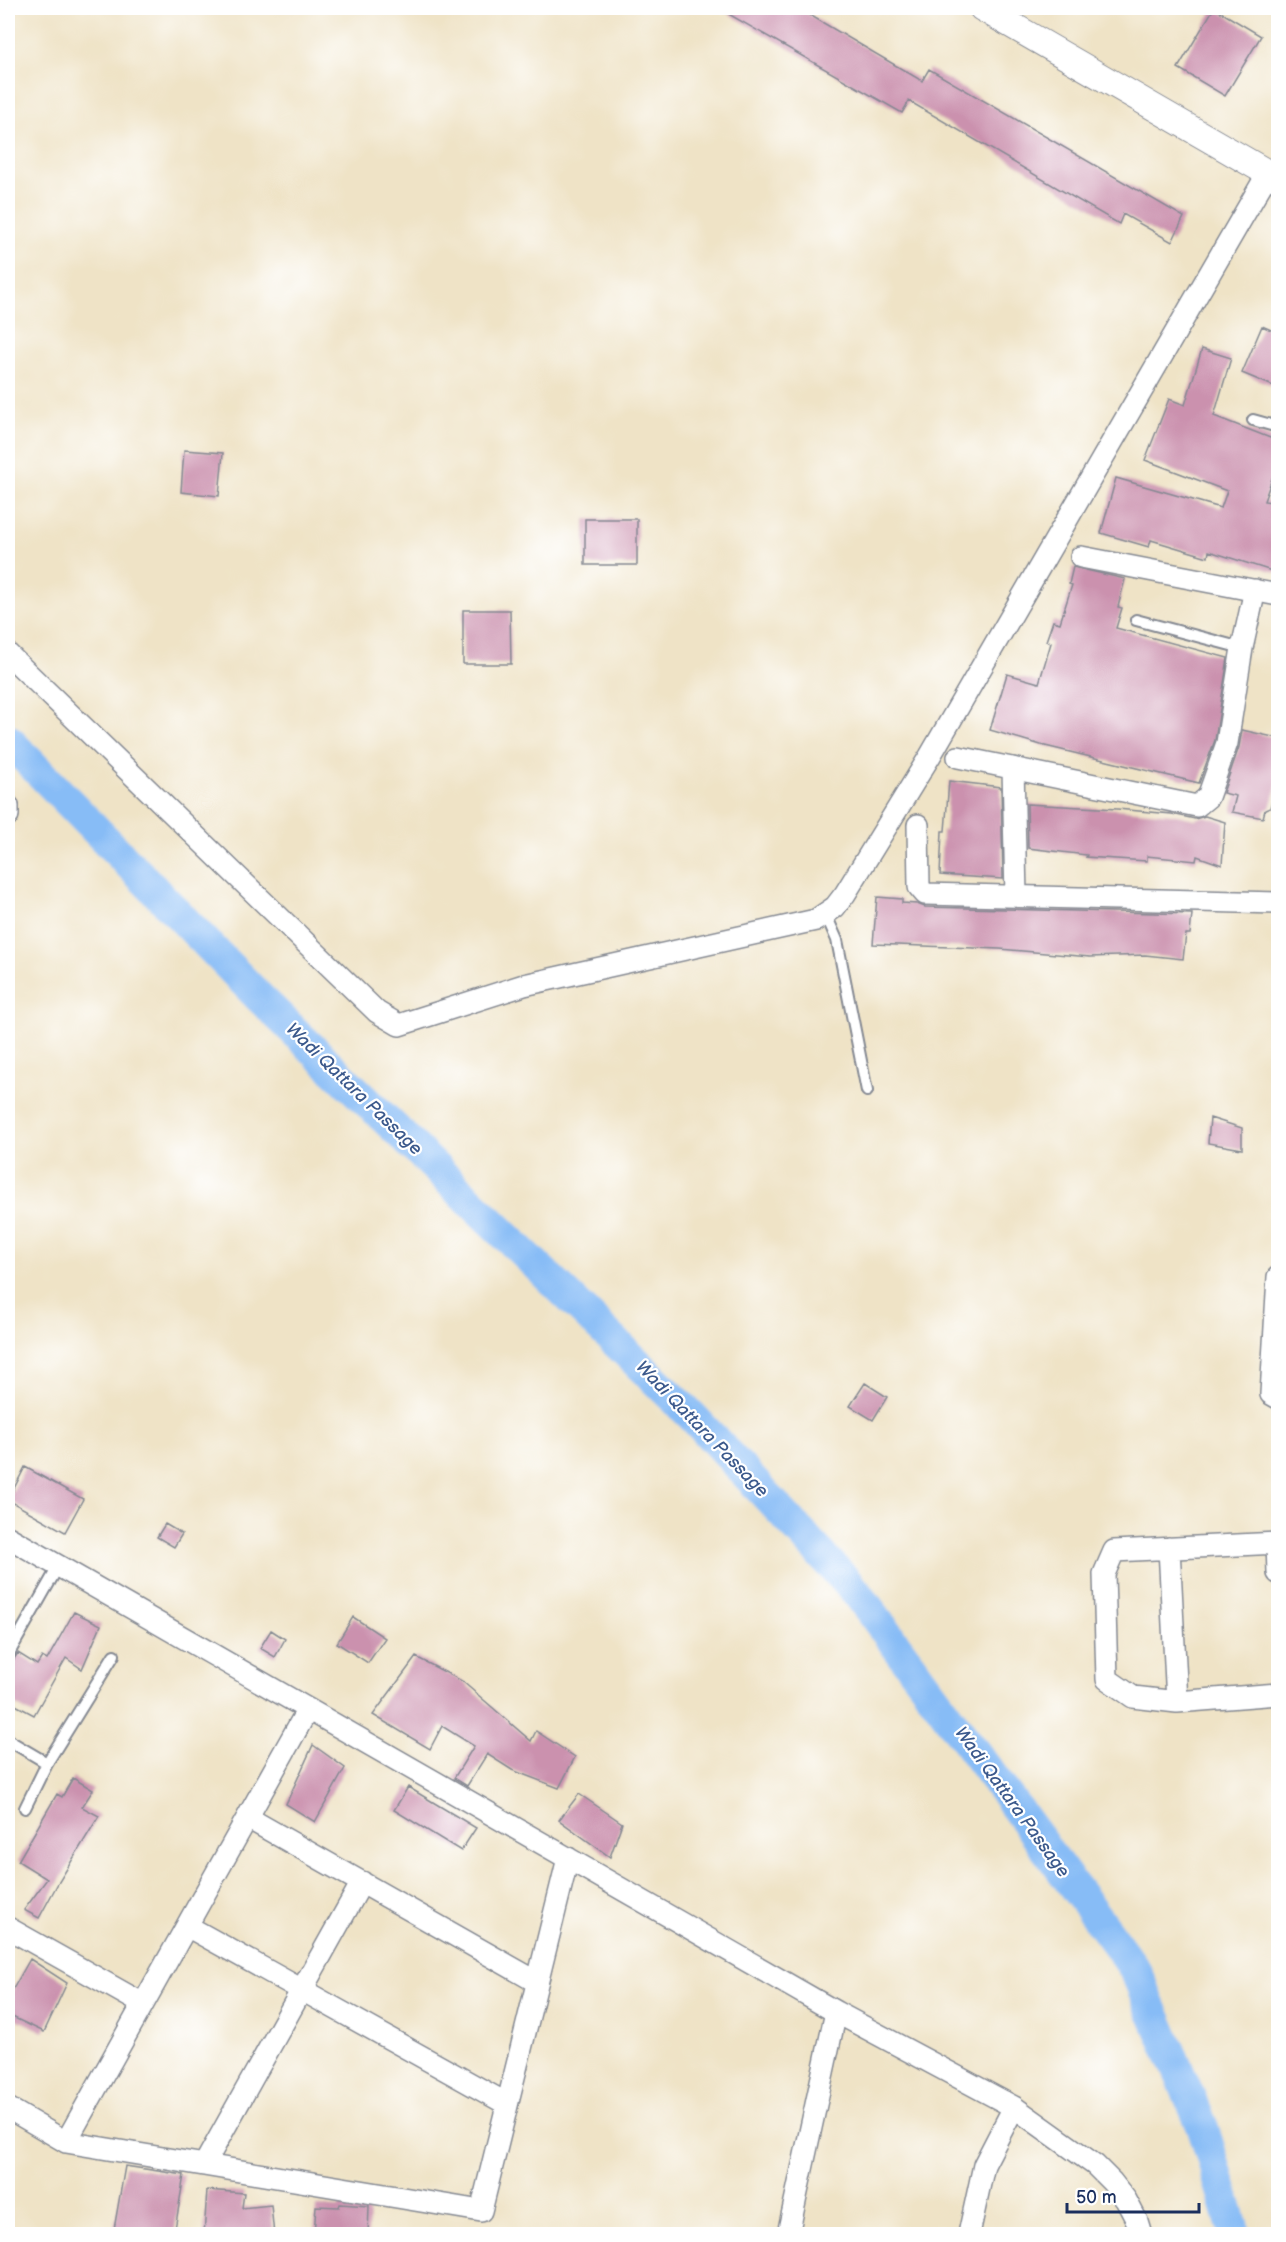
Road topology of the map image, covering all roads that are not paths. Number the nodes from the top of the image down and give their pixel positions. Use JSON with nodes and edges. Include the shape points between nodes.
{"nodes":[{"id":1,"x":982,"y":8,"type":"edge"},
{"id":2,"x":1273,"y":176,"type":"edge"},
{"id":3,"x":1252,"y":420,"type":"dead end"},
{"id":4,"x":1278,"y":427,"type":"edge"},
{"id":5,"x":1081,"y":557,"type":"dead end"},
{"id":6,"x":1255,"y":590,"type":"junction"},
{"id":7,"x":1278,"y":595,"type":"edge"},
{"id":8,"x":1136,"y":620,"type":"dead end"},
{"id":9,"x":1242,"y":648,"type":"junction"},
{"id":10,"x":8,"y":654,"type":"edge"},
{"id":11,"x":958,"y":757,"type":"dead end"},
{"id":12,"x":1013,"y":768,"type":"junction"},
{"id":13,"x":8,"y":806,"type":"edge"},
{"id":14,"x":8,"y":815,"type":"edge"},
{"id":15,"x":918,"y":825,"type":"dead end"},
{"id":16,"x":1016,"y":896,"type":"junction"},
{"id":17,"x":1278,"y":903,"type":"edge"},
{"id":18,"x":826,"y":915,"type":"junction"},
{"id":19,"x":867,"y":1091,"type":"dead end"},
{"id":20,"x":1278,"y":1277,"type":"edge"},
{"id":21,"x":1278,"y":1398,"type":"edge"},
{"id":22,"x":8,"y":1537,"type":"edge"},
{"id":23,"x":1278,"y":1543,"type":"edge"},
{"id":24,"x":1169,"y":1548,"type":"junction"},
{"id":25,"x":58,"y":1567,"type":"junction"},
{"id":26,"x":1278,"y":1574,"type":"edge"},
{"id":27,"x":8,"y":1654,"type":"edge"},
{"id":28,"x":114,"y":1655,"type":"dead end"},
{"id":29,"x":1278,"y":1694,"type":"edge"},
{"id":30,"x":1177,"y":1702,"type":"junction"},
{"id":31,"x":308,"y":1709,"type":"junction"},
{"id":32,"x":8,"y":1740,"type":"edge"},
{"id":33,"x":47,"y":1763,"type":"junction"},
{"id":34,"x":25,"y":1808,"type":"dead end"},
{"id":35,"x":248,"y":1818,"type":"junction"},
{"id":36,"x":568,"y":1858,"type":"junction"},
{"id":37,"x":362,"y":1882,"type":"junction"},
{"id":38,"x":187,"y":1926,"type":"junction"},
{"id":39,"x":8,"y":1928,"type":"edge"},
{"id":40,"x":537,"y":1982,"type":"junction"},
{"id":41,"x":303,"y":1990,"type":"junction"},
{"id":42,"x":143,"y":2004,"type":"junction"},
{"id":43,"x":836,"y":2012,"type":"junction"},
{"id":44,"x":507,"y":2104,"type":"junction"},
{"id":45,"x":1014,"y":2107,"type":"junction"},
{"id":46,"x":8,"y":2108,"type":"edge"},
{"id":47,"x":66,"y":2142,"type":"junction"},
{"id":48,"x":204,"y":2165,"type":"junction"},
{"id":49,"x":788,"y":2235,"type":"edge"},
{"id":50,"x":969,"y":2235,"type":"edge"},
{"id":51,"x":1141,"y":2235,"type":"edge"}],
"edges":[{"from":1,"to":2,"type":"street"},
{"from":2,"to":18,"type":"street","via":[[930,756],[845,894]]},
{"from":3,"to":4,"type":"lane"},
{"from":5,"to":6,"type":"street"},
{"from":6,"to":7,"type":"street"},
{"from":6,"to":9,"type":"street"},
{"from":8,"to":9,"type":"lane"},
{"from":9,"to":12,"type":"street","via":[[1227,743],[1208,797],[1197,806]]},
{"from":10,"to":18,"type":"street","via":[[377,1012],[399,1025],[524,985],[806,923]]},
{"from":11,"to":12,"type":"street"},
{"from":12,"to":16,"type":"street"},
{"from":13,"to":14,"type":"street"},
{"from":15,"to":16,"type":"street","via":[[919,887],[925,894]]},
{"from":16,"to":17,"type":"street"},
{"from":18,"to":19,"type":"lane","via":[[837,940]]},
{"from":20,"to":21,"type":"street","via":[[1271,1394]]},
{"from":22,"to":25,"type":"street"},
{"from":23,"to":24,"type":"street"},
{"from":23,"to":26,"type":"street"},
{"from":24,"to":30,"type":"street"},
{"from":24,"to":30,"type":"street","via":[[1114,1551],[1104,1574],[1107,1679],[1133,1696]]},
{"from":25,"to":27,"type":"lane"},
{"from":25,"to":31,"type":"street"},
{"from":28,"to":33,"type":"lane"},
{"from":29,"to":30,"type":"street"},
{"from":31,"to":35,"type":"street"},
{"from":31,"to":36,"type":"street"},
{"from":32,"to":33,"type":"lane"},
{"from":33,"to":34,"type":"lane"},
{"from":35,"to":37,"type":"street"},
{"from":35,"to":38,"type":"street"},
{"from":36,"to":40,"type":"street"},
{"from":36,"to":43,"type":"street"},
{"from":37,"to":40,"type":"street"},
{"from":37,"to":41,"type":"street"},
{"from":38,"to":41,"type":"street"},
{"from":38,"to":42,"type":"street"},
{"from":39,"to":42,"type":"street"},
{"from":40,"to":44,"type":"street"},
{"from":41,"to":44,"type":"street"},
{"from":41,"to":48,"type":"street"},
{"from":42,"to":47,"type":"street"},
{"from":43,"to":45,"type":"street"},
{"from":43,"to":49,"type":"street"},
{"from":44,"to":48,"type":"street","via":[[481,2211]]},
{"from":45,"to":50,"type":"street","via":[[984,2165]]},
{"from":45,"to":51,"type":"street","via":[[1095,2165],[1112,2182],[1126,2200]]},
{"from":46,"to":47,"type":"street"},
{"from":47,"to":48,"type":"street"}]}
